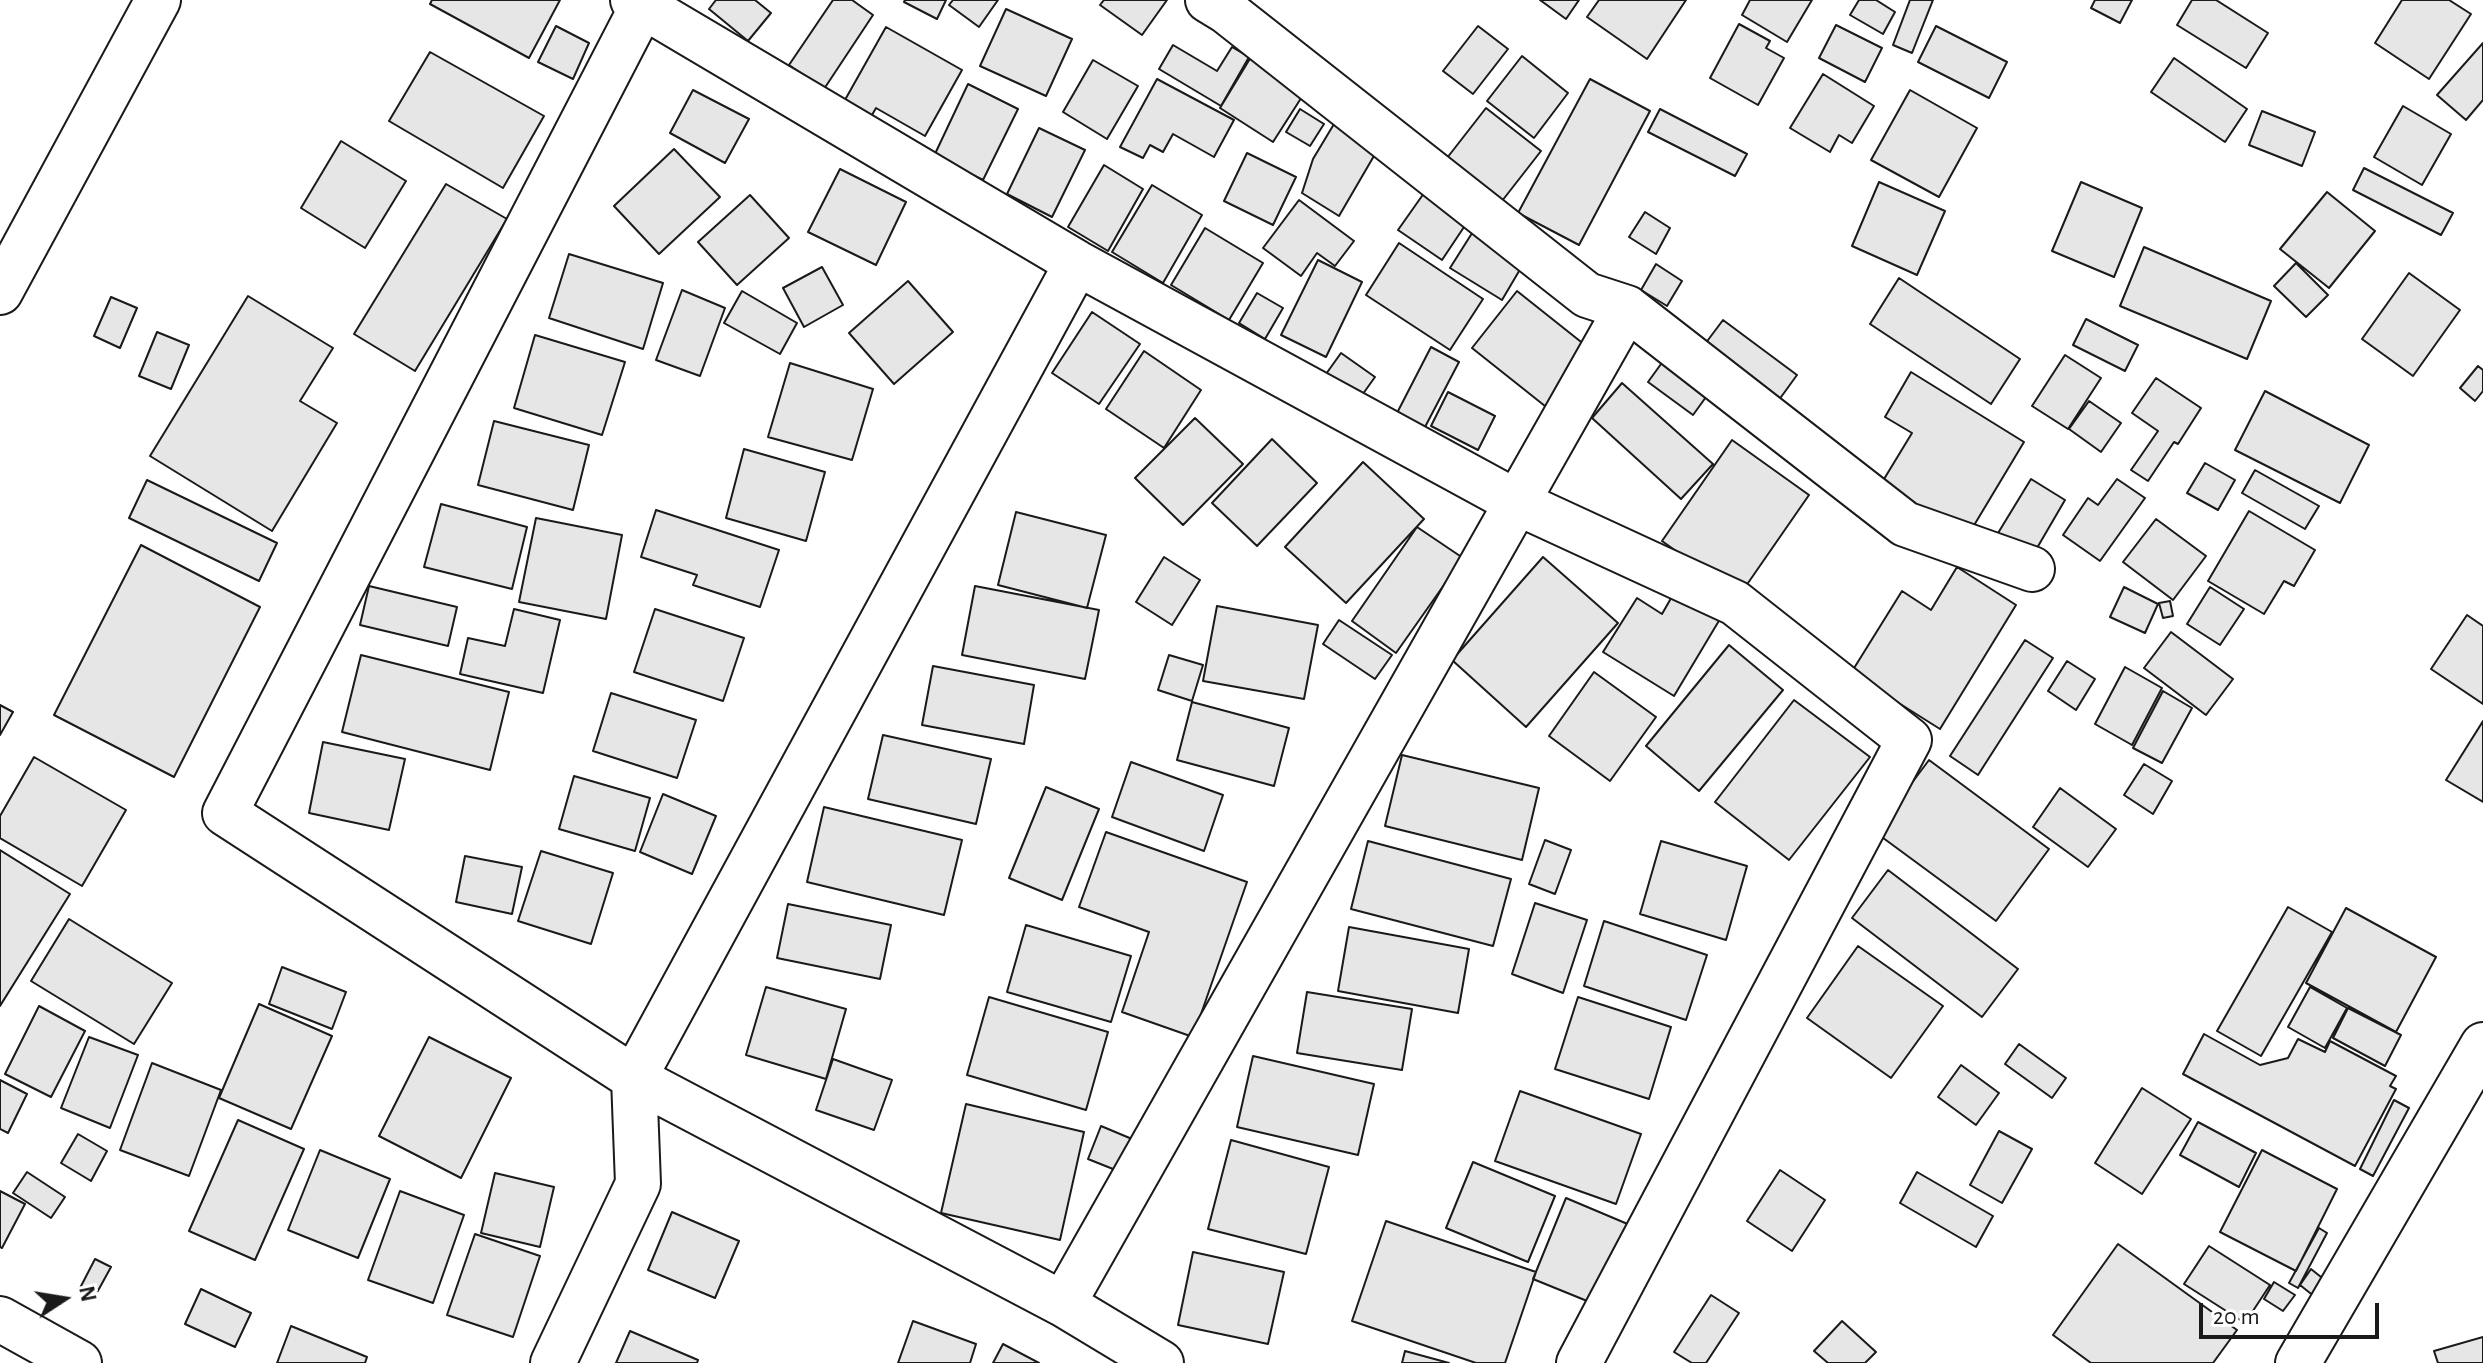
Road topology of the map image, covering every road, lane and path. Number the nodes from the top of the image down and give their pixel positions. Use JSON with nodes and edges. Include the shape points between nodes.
{"nodes":[{"id":1,"x":158,"y":0,"type":"edge"},
{"id":2,"x":1208,"y":0,"type":"edge"},
{"id":3,"x":638,"y":2,"type":"edge"},
{"id":4,"x":1077,"y":263,"type":"junction"},
{"id":5,"x":0,"y":292,"type":"edge"},
{"id":6,"x":1627,"y":308,"type":"junction"},
{"id":7,"x":1516,"y":502,"type":"junction"},
{"id":8,"x":2032,"y":569,"type":"dead end"},
{"id":9,"x":2483,"y":1045,"type":"edge"},
{"id":10,"x":634,"y":1078,"type":"junction"},
{"id":11,"x":1063,"y":1304,"type":"junction"},
{"id":12,"x":0,"y":1319,"type":"edge"},
{"id":13,"x":79,"y":1363,"type":"edge"},
{"id":14,"x":553,"y":1363,"type":"edge"},
{"id":15,"x":1161,"y":1363,"type":"edge"},
{"id":16,"x":1579,"y":1363,"type":"edge"},
{"id":17,"x":2298,"y":1363,"type":"edge"}],
"edges":[{"from":1,"to":5,"type":"street"},
{"from":2,"to":6,"type":"street","via":[[1587,295]]},
{"from":3,"to":4,"type":"street"},
{"from":3,"to":10,"type":"street","via":[[225,813]]},
{"from":4,"to":7,"type":"street"},
{"from":4,"to":10,"type":"street"},
{"from":6,"to":7,"type":"street"},
{"from":6,"to":8,"type":"street","via":[[1905,524]]},
{"from":7,"to":11,"type":"street"},
{"from":7,"to":16,"type":"street","via":[[1735,603],[1909,740]]},
{"from":9,"to":17,"type":"street"},
{"from":10,"to":11,"type":"street"},
{"from":10,"to":14,"type":"street","via":[[638,1184]]},
{"from":11,"to":15,"type":"street"},
{"from":12,"to":13,"type":"street"}]}
